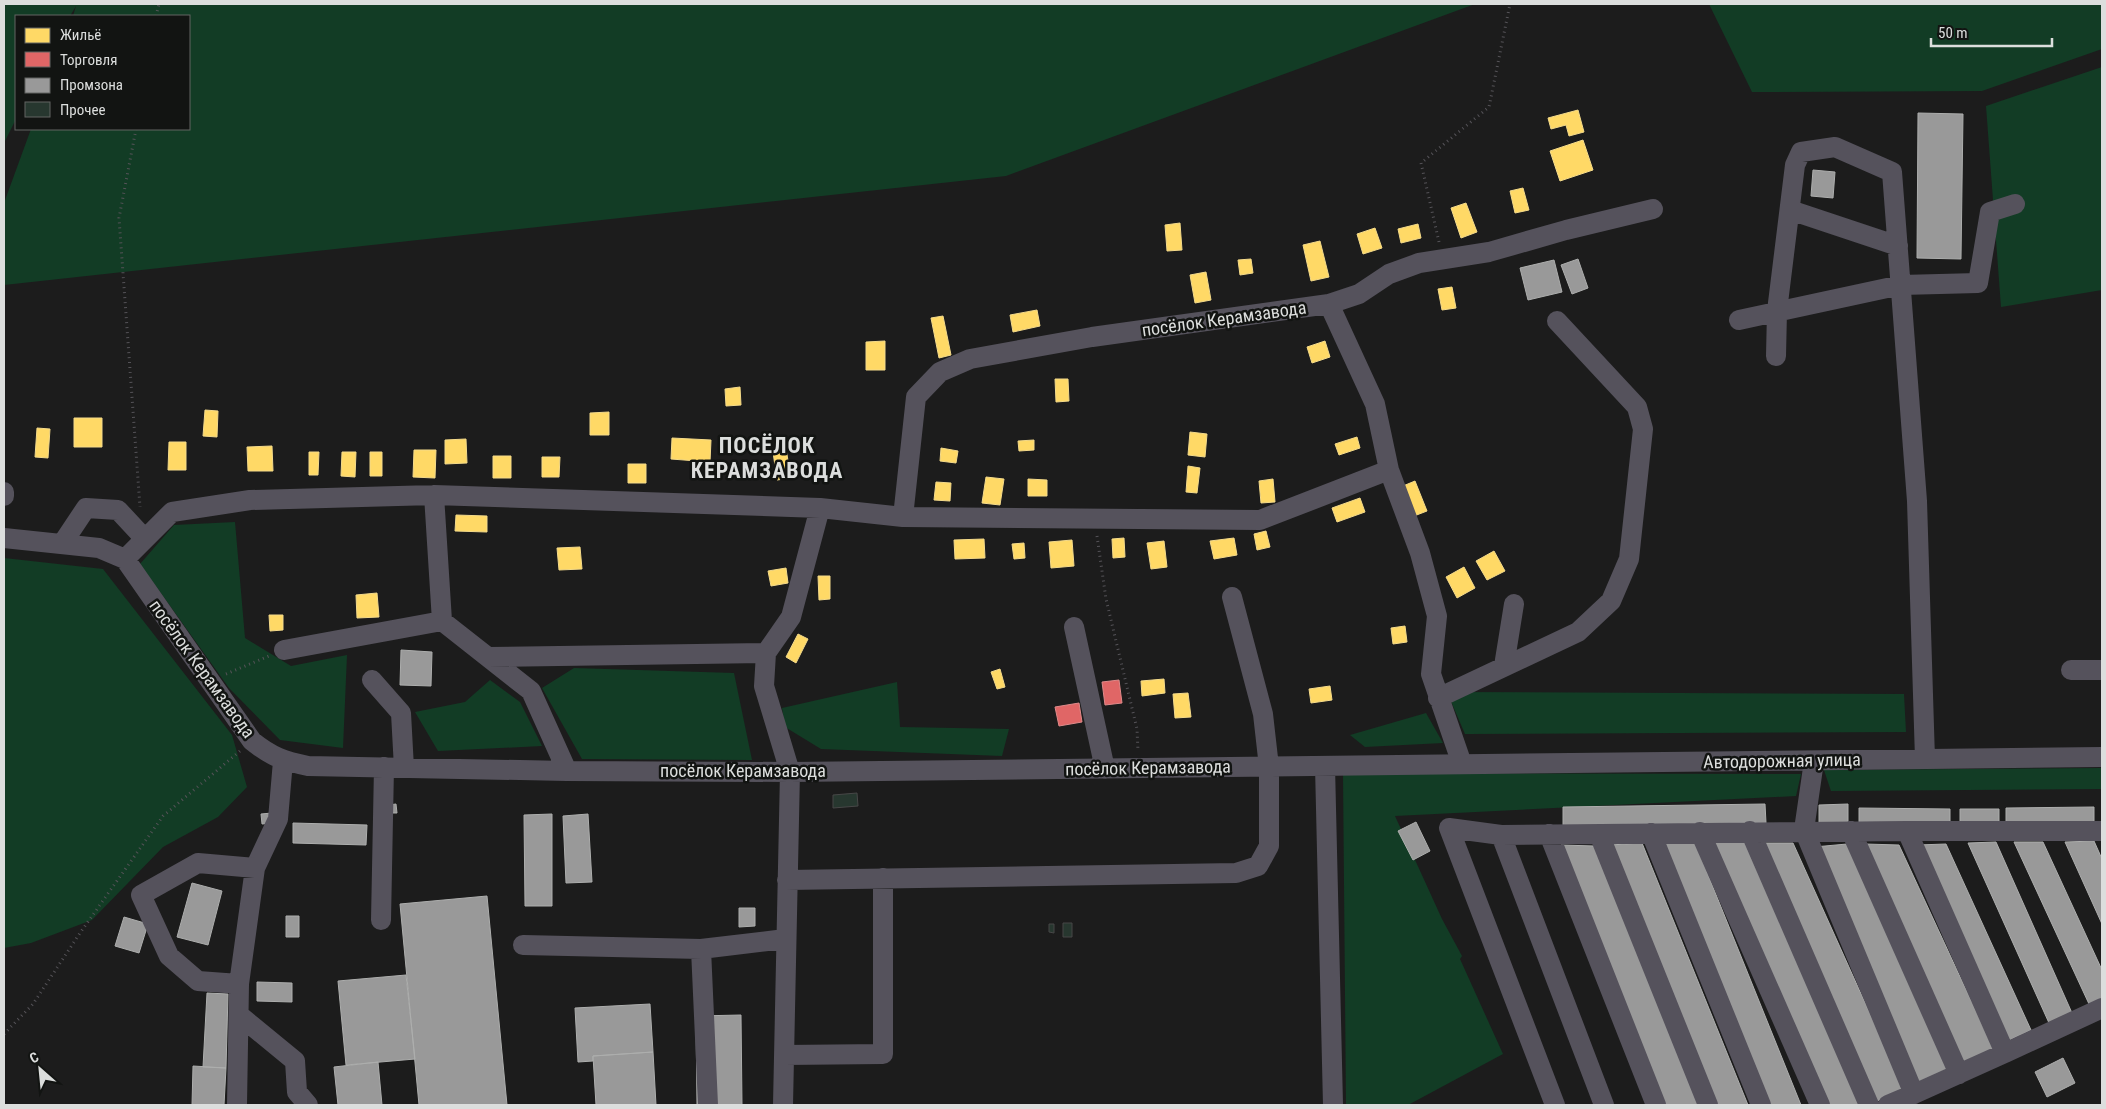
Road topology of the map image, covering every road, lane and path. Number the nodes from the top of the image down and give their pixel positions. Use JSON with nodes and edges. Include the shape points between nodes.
{"nodes":[{"id":1,"x":1510,"y":4,"type":"edge"},
{"id":2,"x":136,"y":130,"type":"edge"},
{"id":3,"x":2015,"y":204,"type":"dead end"},
{"id":4,"x":1653,"y":209,"type":"dead end"},
{"id":5,"x":1790,"y":210,"type":"junction"},
{"id":6,"x":1898,"y":246,"type":"junction"},
{"id":7,"x":1444,"y":260,"type":"junction"},
{"id":8,"x":1901,"y":285,"type":"junction"},
{"id":9,"x":1329,"y":304,"type":"junction"},
{"id":10,"x":1777,"y":311,"type":"junction"},
{"id":11,"x":1556,"y":320,"type":"dead end"},
{"id":12,"x":1739,"y":320,"type":"dead end"},
{"id":13,"x":1776,"y":356,"type":"dead end"},
{"id":14,"x":1389,"y":470,"type":"junction"},
{"id":15,"x":4,"y":492,"type":"edge"},
{"id":16,"x":434,"y":495,"type":"junction"},
{"id":17,"x":4,"y":496,"type":"edge"},
{"id":18,"x":820,"y":508,"type":"junction"},
{"id":19,"x":903,"y":517,"type":"junction"},
{"id":20,"x":1094,"y":518,"type":"junction"},
{"id":21,"x":4,"y":538,"type":"edge"},
{"id":22,"x":145,"y":539,"type":"junction"},
{"id":23,"x":62,"y":544,"type":"junction"},
{"id":24,"x":124,"y":560,"type":"junction"},
{"id":25,"x":1232,"y":596,"type":"dead end"},
{"id":26,"x":1514,"y":604,"type":"dead end"},
{"id":27,"x":442,"y":621,"type":"junction"},
{"id":28,"x":1074,"y":628,"type":"dead end"},
{"id":29,"x":284,"y":650,"type":"joint"},
{"id":30,"x":766,"y":652,"type":"junction"},
{"id":31,"x":488,"y":657,"type":"junction"},
{"id":32,"x":1504,"y":666,"type":"junction"},
{"id":33,"x":2071,"y":670,"type":"dead end"},
{"id":34,"x":2102,"y":670,"type":"edge"},
{"id":35,"x":372,"y":680,"type":"dead end"},
{"id":36,"x":209,"y":681,"type":"junction"},
{"id":37,"x":1438,"y":698,"type":"junction"},
{"id":38,"x":252,"y":741,"type":"junction"},
{"id":39,"x":2102,"y":757,"type":"edge"},
{"id":40,"x":1925,"y":759,"type":"junction"},
{"id":41,"x":283,"y":761,"type":"junction"},
{"id":42,"x":1814,"y":761,"type":"junction"},
{"id":43,"x":1462,"y":764,"type":"junction"},
{"id":44,"x":1325,"y":766,"type":"junction"},
{"id":45,"x":384,"y":767,"type":"junction"},
{"id":46,"x":1269,"y":767,"type":"junction"},
{"id":47,"x":404,"y":768,"type":"junction"},
{"id":48,"x":1105,"y":768,"type":"junction"},
{"id":49,"x":1140,"y":768,"type":"junction"},
{"id":50,"x":567,"y":771,"type":"junction"},
{"id":51,"x":790,"y":772,"type":"junction"},
{"id":52,"x":1804,"y":830,"type":"junction"},
{"id":53,"x":1750,"y":831,"type":"junction"},
{"id":54,"x":1851,"y":831,"type":"junction"},
{"id":55,"x":1907,"y":831,"type":"junction"},
{"id":56,"x":2102,"y":831,"type":"edge"},
{"id":57,"x":1700,"y":832,"type":"junction"},
{"id":58,"x":1651,"y":833,"type":"junction"},
{"id":59,"x":1549,"y":834,"type":"junction"},
{"id":60,"x":1599,"y":834,"type":"junction"},
{"id":61,"x":1501,"y":835,"type":"junction"},
{"id":62,"x":255,"y":868,"type":"junction"},
{"id":63,"x":883,"y":878,"type":"junction"},
{"id":64,"x":787,"y":880,"type":"junction"},
{"id":65,"x":382,"y":920,"type":"dead end"},
{"id":66,"x":785,"y":939,"type":"junction"},
{"id":67,"x":523,"y":945,"type":"dead end"},
{"id":68,"x":701,"y":949,"type":"junction"},
{"id":69,"x":239,"y":984,"type":"junction"},
{"id":70,"x":2102,"y":1008,"type":"edge"},
{"id":71,"x":240,"y":1015,"type":"junction"},
{"id":72,"x":4,"y":1034,"type":"edge"},
{"id":73,"x":2006,"y":1053,"type":"junction"},
{"id":74,"x":784,"y":1055,"type":"junction"},
{"id":75,"x":1959,"y":1074,"type":"junction"},
{"id":76,"x":1914,"y":1094,"type":"junction"},
{"id":77,"x":237,"y":1105,"type":"edge"},
{"id":78,"x":308,"y":1105,"type":"edge"},
{"id":79,"x":708,"y":1105,"type":"edge"},
{"id":80,"x":783,"y":1105,"type":"edge"},
{"id":81,"x":1333,"y":1105,"type":"edge"},
{"id":82,"x":1554,"y":1105,"type":"edge"},
{"id":83,"x":1604,"y":1105,"type":"edge"},
{"id":84,"x":1656,"y":1105,"type":"edge"},
{"id":85,"x":1708,"y":1105,"type":"edge"},
{"id":86,"x":1760,"y":1105,"type":"edge"},
{"id":87,"x":1820,"y":1105,"type":"edge"},
{"id":88,"x":1869,"y":1105,"type":"edge"},
{"id":89,"x":1888,"y":1105,"type":"edge"}],
"edges":[{"from":1,"to":7,"type":"path","via":[[1489,106],[1421,163]]},
{"from":2,"to":22,"type":"path","via":[[119,218],[138,495]]},
{"from":3,"to":8,"type":"street","via":[[1990,212],[1978,283]]},
{"from":4,"to":7,"type":"street","name":"посёлок Керамзавода","via":[[1489,252]]},
{"from":5,"to":6,"type":"street"},
{"from":5,"to":6,"type":"street","via":[[1795,165],[1801,152],[1835,147],[1892,172]]},
{"from":5,"to":10,"type":"street"},
{"from":6,"to":8,"type":"street"},
{"from":7,"to":9,"type":"street","name":"посёлок Керамзавода","via":[[1419,263],[1389,274],[1358,294]]},
{"from":8,"to":10,"type":"street"},
{"from":8,"to":40,"type":"street","via":[[1917,501]]},
{"from":9,"to":14,"type":"street","via":[[1375,404]]},
{"from":9,"to":19,"type":"street","name":"посёлок Керамзавода","via":[[1092,337],[970,359],[940,372],[916,397]]},
{"from":10,"to":12,"type":"street"},
{"from":10,"to":13,"type":"street"},
{"from":11,"to":32,"type":"street","via":[[1637,406],[1643,429],[1629,559],[1611,601],[1578,632]]},
{"from":14,"to":20,"type":"street","via":[[1260,520]]},
{"from":14,"to":37,"type":"street","via":[[1420,553],[1436,616],[1431,674]]},
{"from":15,"to":17,"type":"street"},
{"from":16,"to":18,"type":"street"},
{"from":16,"to":22,"type":"street","via":[[250,500],[172,512]]},
{"from":16,"to":27,"type":"street"},
{"from":18,"to":19,"type":"street"},
{"from":18,"to":30,"type":"street","via":[[791,617]]},
{"from":19,"to":20,"type":"street"},
{"from":20,"to":49,"type":"path","via":[[1106,599],[1137,729]]},
{"from":21,"to":23,"type":"street","name":"посёлок Керамзавода"},
{"from":22,"to":23,"type":"street","via":[[118,510],[86,508]]},
{"from":22,"to":24,"type":"street"},
{"from":23,"to":24,"type":"street","name":"посёлок Керамзавода","via":[[99,548]]},
{"from":24,"to":36,"type":"street","name":"посёлок Керамзавода"},
{"from":25,"to":46,"type":"street","via":[[1263,714]]},
{"from":26,"to":32,"type":"street"},
{"from":27,"to":29,"type":"street"},
{"from":27,"to":31,"type":"street"},
{"from":28,"to":48,"type":"street"},
{"from":29,"to":36,"type":"path"},
{"from":30,"to":31,"type":"street"},
{"from":30,"to":51,"type":"street","via":[[764,686]]},
{"from":31,"to":50,"type":"street","via":[[531,691]]},
{"from":32,"to":37,"type":"street"},
{"from":33,"to":34,"type":"street"},
{"from":35,"to":47,"type":"street","via":[[401,714]]},
{"from":36,"to":38,"type":"street","name":"посёлок Керамзавода"},
{"from":37,"to":43,"type":"street"},
{"from":38,"to":41,"type":"street","name":"посёлок Керамзавода"},
{"from":38,"to":72,"type":"path","via":[[164,816],[33,1004]]},
{"from":39,"to":40,"type":"street","name":"Автодорожная улица"},
{"from":40,"to":42,"type":"street","name":"Автодорожная улица"},
{"from":41,"to":45,"type":"street","name":"посёлок Керамзавода","via":[[308,766]]},
{"from":41,"to":62,"type":"street","via":[[278,818]]},
{"from":42,"to":43,"type":"street","name":"Автодорожная улица"},
{"from":42,"to":52,"type":"street"},
{"from":43,"to":44,"type":"street","name":"посёлок Керамзавода"},
{"from":44,"to":46,"type":"street","name":"посёлок Керамзавода"},
{"from":44,"to":81,"type":"street"},
{"from":45,"to":47,"type":"street","name":"посёлок Керамзавода"},
{"from":45,"to":65,"type":"street"},
{"from":46,"to":49,"type":"street","name":"посёлок Керамзавода"},
{"from":46,"to":63,"type":"street","via":[[1269,846],[1258,866],[1236,873]]},
{"from":47,"to":50,"type":"street","name":"посёлок Керамзавода"},
{"from":48,"to":49,"type":"street","name":"посёлок Керамзавода"},
{"from":48,"to":51,"type":"street","name":"посёлок Керамзавода"},
{"from":50,"to":51,"type":"street","name":"посёлок Керамзавода"},
{"from":51,"to":64,"type":"street"},
{"from":52,"to":53,"type":"street"},
{"from":52,"to":54,"type":"street"},
{"from":52,"to":76,"type":"street"},
{"from":53,"to":57,"type":"street"},
{"from":53,"to":88,"type":"street"},
{"from":54,"to":55,"type":"street"},
{"from":54,"to":75,"type":"street"},
{"from":55,"to":56,"type":"street"},
{"from":55,"to":73,"type":"street"},
{"from":57,"to":58,"type":"street"},
{"from":57,"to":87,"type":"street"},
{"from":58,"to":60,"type":"street"},
{"from":58,"to":86,"type":"street"},
{"from":59,"to":60,"type":"street"},
{"from":59,"to":61,"type":"street"},
{"from":59,"to":84,"type":"street"},
{"from":60,"to":85,"type":"street"},
{"from":61,"to":82,"type":"street","via":[[1449,828]]},
{"from":61,"to":83,"type":"street"},
{"from":62,"to":69,"type":"street"},
{"from":62,"to":69,"type":"street","via":[[198,863],[141,895],[169,956],[198,981]]},
{"from":63,"to":64,"type":"street"},
{"from":63,"to":74,"type":"street","via":[[884,1054]]},
{"from":64,"to":66,"type":"street"},
{"from":66,"to":68,"type":"street"},
{"from":66,"to":74,"type":"street"},
{"from":67,"to":68,"type":"street"},
{"from":68,"to":79,"type":"street"},
{"from":69,"to":71,"type":"street"},
{"from":70,"to":73,"type":"street"},
{"from":71,"to":77,"type":"street"},
{"from":71,"to":78,"type":"street","via":[[295,1061],[297,1092]]},
{"from":73,"to":75,"type":"street"},
{"from":74,"to":80,"type":"street"},
{"from":75,"to":76,"type":"street"},
{"from":76,"to":89,"type":"street"}]}
